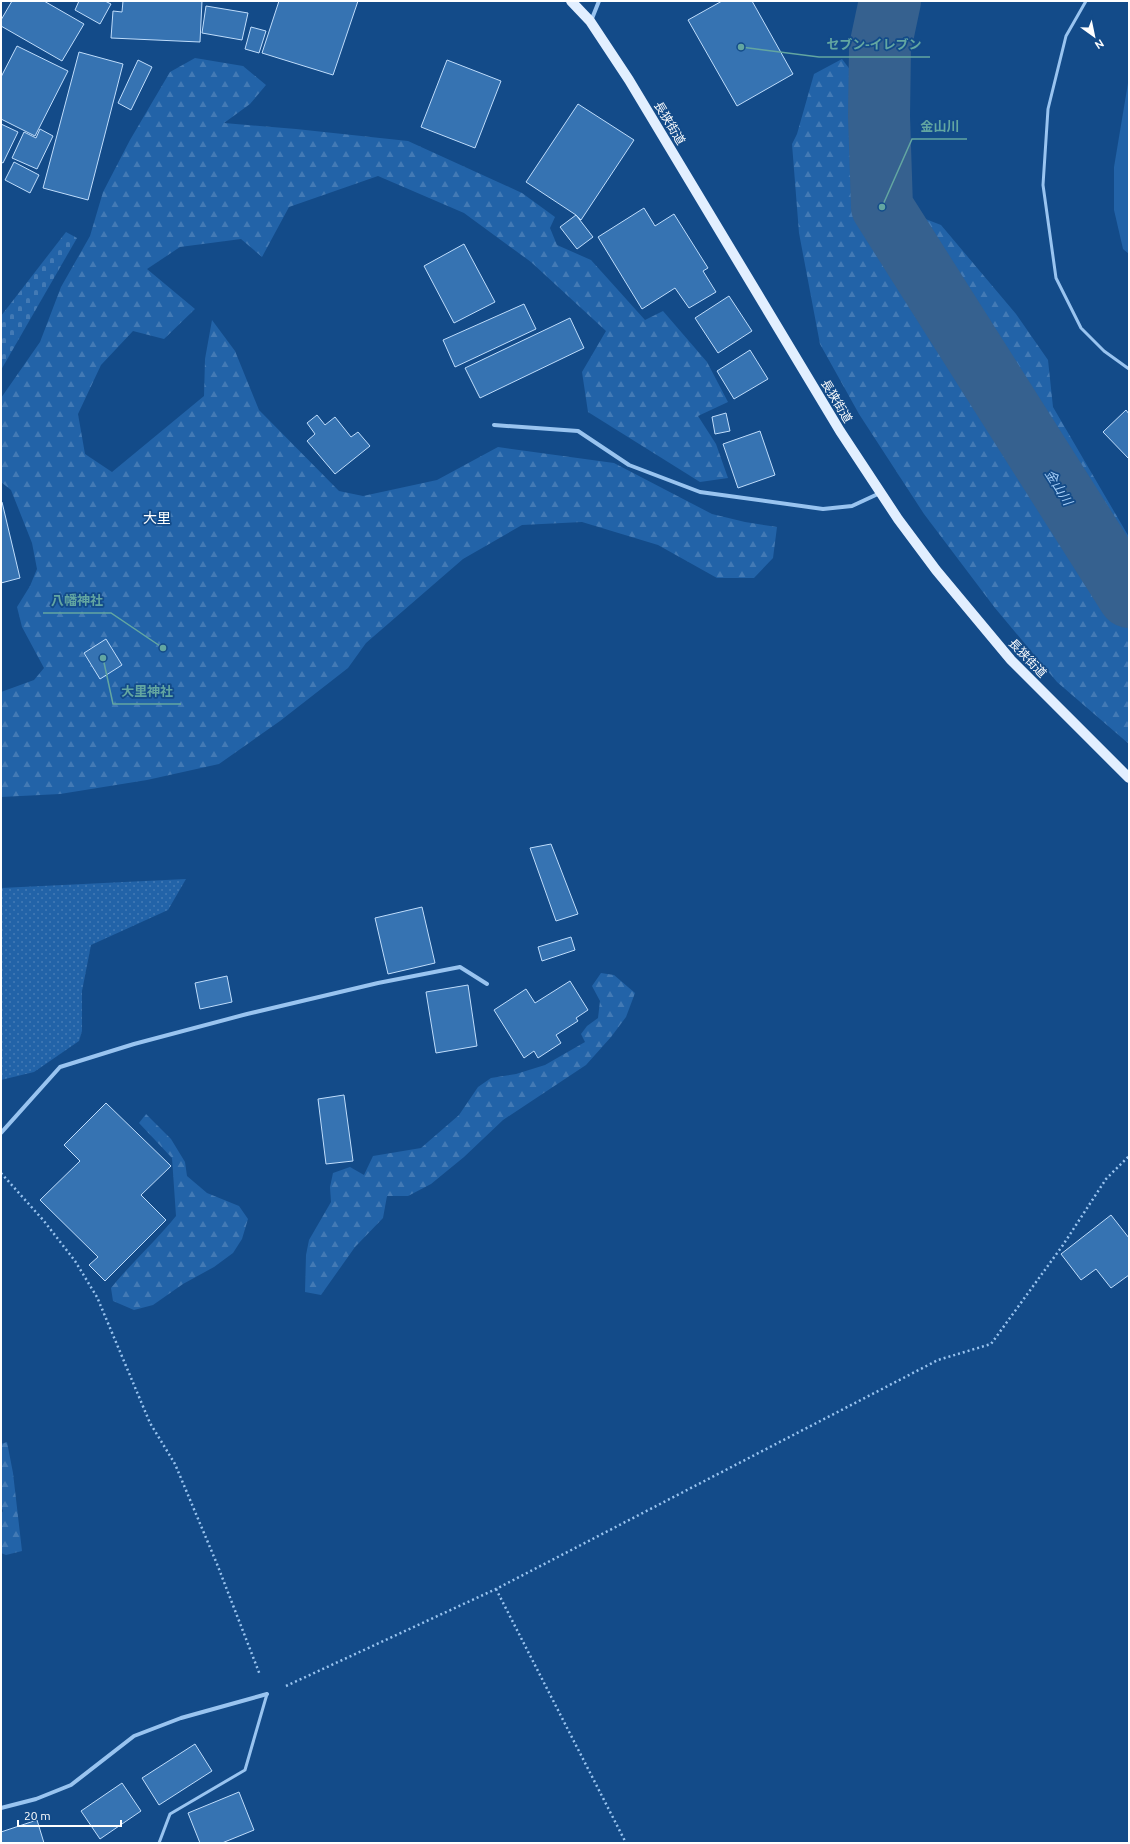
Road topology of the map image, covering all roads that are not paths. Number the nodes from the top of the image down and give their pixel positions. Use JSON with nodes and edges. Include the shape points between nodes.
{"nodes":[{"id":1,"x":570,"y":1,"type":"edge"},
{"id":2,"x":599,"y":1,"type":"edge"},
{"id":3,"x":1086,"y":1,"type":"edge"},
{"id":4,"x":590,"y":22,"type":"junction"},
{"id":5,"x":1129,"y":369,"type":"edge"},
{"id":6,"x":494,"y":425,"type":"dead end"},
{"id":7,"x":880,"y":493,"type":"junction"},
{"id":8,"x":1129,"y":778,"type":"edge"},
{"id":9,"x":487,"y":984,"type":"dead end"},
{"id":10,"x":1,"y":1132,"type":"edge"},
{"id":11,"x":267,"y":1694,"type":"joint"},
{"id":12,"x":1,"y":1808,"type":"edge"},
{"id":13,"x":159,"y":1843,"type":"edge"}],
"edges":[{"from":1,"to":4,"type":"main road","name":"長狭街道"},
{"from":2,"to":4,"type":"street"},
{"from":3,"to":5,"type":"lane","via":[[1066,36],[1048,109],[1043,185],[1056,278],[1081,328],[1104,351]]},
{"from":4,"to":7,"type":"main road","name":"長狭街道","via":[[629,80],[832,418]]},
{"from":6,"to":7,"type":"street","via":[[578,430],[629,465],[700,492],[823,508],[852,506]]},
{"from":7,"to":8,"type":"main road","name":"長狭街道","via":[[936,570],[982,627],[1011,660]]},
{"from":9,"to":10,"type":"street","via":[[460,967],[247,1014],[127,1046],[60,1067]]},
{"from":11,"to":12,"type":"street","via":[[181,1718],[134,1736],[71,1785],[36,1799]]},
{"from":11,"to":13,"type":"lane","via":[[245,1770],[170,1814]]}]}
